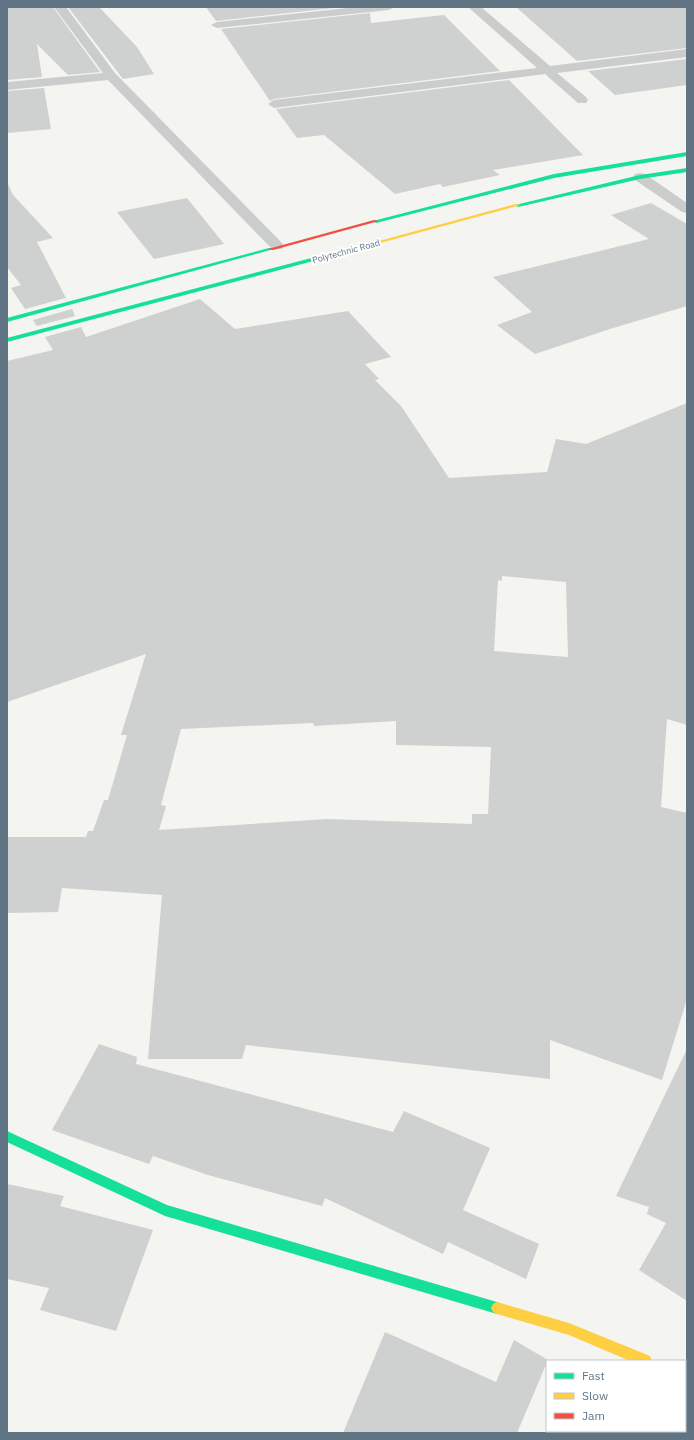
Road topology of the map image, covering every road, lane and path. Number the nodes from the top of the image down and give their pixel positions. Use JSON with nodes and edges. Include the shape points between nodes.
{"nodes":[{"id":1,"x":60,"y":7,"type":"edge"},
{"id":2,"x":389,"y":7,"type":"edge"},
{"id":3,"x":474,"y":7,"type":"edge"},
{"id":4,"x":218,"y":25,"type":"dead end"},
{"id":5,"x":687,"y":53,"type":"edge"},
{"id":6,"x":546,"y":69,"type":"junction"},
{"id":7,"x":111,"y":76,"type":"junction"},
{"id":8,"x":7,"y":86,"type":"edge"},
{"id":9,"x":582,"y":100,"type":"dead end"},
{"id":10,"x":274,"y":104,"type":"dead end"},
{"id":11,"x":687,"y":154,"type":"edge"},
{"id":12,"x":687,"y":170,"type":"edge"},
{"id":13,"x":640,"y":177,"type":"junction"},
{"id":14,"x":687,"y":209,"type":"edge"},
{"id":15,"x":313,"y":237,"type":"junction"},
{"id":16,"x":277,"y":246,"type":"junction"},
{"id":17,"x":336,"y":253,"type":"junction"},
{"id":18,"x":7,"y":320,"type":"edge"},
{"id":19,"x":7,"y":340,"type":"edge"},
{"id":20,"x":7,"y":1136,"type":"edge"},
{"id":21,"x":643,"y":1360,"type":"edge"}],
"edges":[{"from":1,"to":7,"type":"street"},
{"from":2,"to":4,"type":"street"},
{"from":3,"to":6,"type":"street"},
{"from":5,"to":6,"type":"street"},
{"from":6,"to":9,"type":"street"},
{"from":6,"to":10,"type":"street"},
{"from":7,"to":8,"type":"street"},
{"from":7,"to":16,"type":"street"},
{"from":11,"to":15,"type":"main road","via":[[554,176]]},
{"from":12,"to":13,"type":"main road","name":"Polytechnic Road"},
{"from":13,"to":14,"type":"street"},
{"from":13,"to":17,"type":"main road","name":"Polytechnic Road","via":[[560,194]]},
{"from":15,"to":16,"type":"main road"},
{"from":15,"to":17,"type":"main road"},
{"from":16,"to":18,"type":"main road"},
{"from":17,"to":19,"type":"main road","name":"Polytechnic Road"},
{"from":20,"to":21,"type":"main road","via":[[165,1210],[569,1329]]}]}
